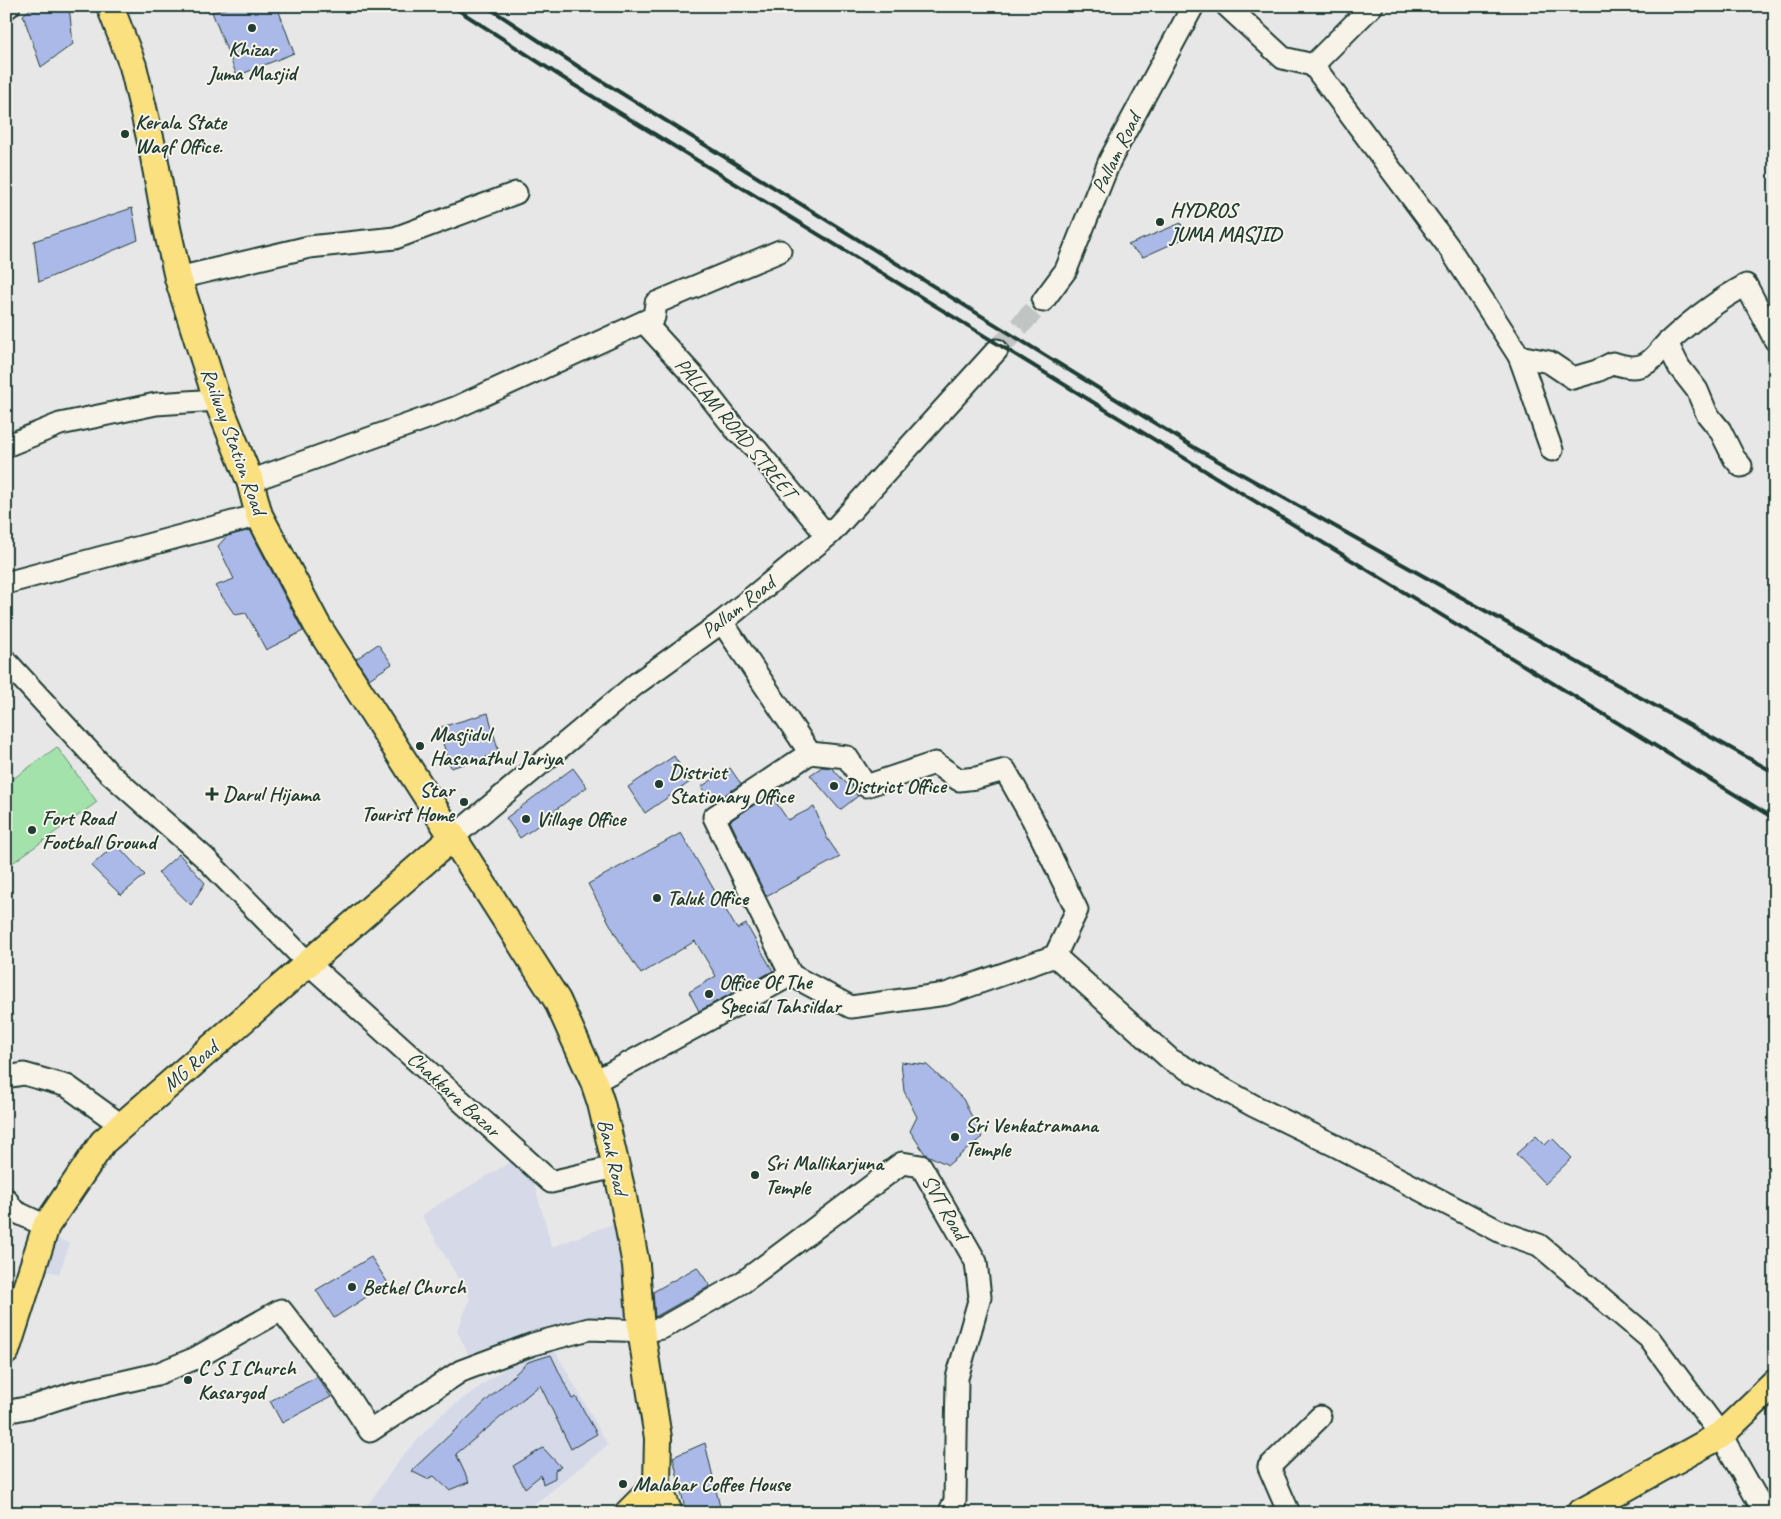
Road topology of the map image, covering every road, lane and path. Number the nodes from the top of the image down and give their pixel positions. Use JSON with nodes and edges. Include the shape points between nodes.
{"nodes":[{"id":1,"x":10,"y":6,"type":"edge"},
{"id":2,"x":110,"y":6,"type":"edge"},
{"id":3,"x":1193,"y":6,"type":"edge"},
{"id":4,"x":1227,"y":6,"type":"edge"},
{"id":5,"x":1372,"y":6,"type":"edge"},
{"id":6,"x":6,"y":8,"type":"edge"},
{"id":7,"x":1313,"y":65,"type":"junction"},
{"id":8,"x":516,"y":193,"type":"dead end"},
{"id":9,"x":780,"y":251,"type":"dead end"},
{"id":10,"x":178,"y":278,"type":"junction"},
{"id":11,"x":1043,"y":301,"type":"tunnel mouth"},
{"id":12,"x":644,"y":322,"type":"junction"},
{"id":13,"x":1775,"y":340,"type":"edge"},
{"id":14,"x":1667,"y":342,"type":"junction"},
{"id":15,"x":998,"y":350,"type":"tunnel mouth"},
{"id":16,"x":1519,"y":356,"type":"junction"},
{"id":17,"x":217,"y":400,"type":"junction"},
{"id":18,"x":6,"y":446,"type":"edge"},
{"id":19,"x":1552,"y":450,"type":"dead end"},
{"id":20,"x":1741,"y":466,"type":"dead end"},
{"id":21,"x":250,"y":481,"type":"junction"},
{"id":22,"x":260,"y":516,"type":"junction"},
{"id":23,"x":827,"y":536,"type":"junction"},
{"id":24,"x":6,"y":583,"type":"edge"},
{"id":25,"x":722,"y":622,"type":"junction"},
{"id":26,"x":6,"y":661,"type":"edge"},
{"id":27,"x":810,"y":753,"type":"junction"},
{"id":28,"x":452,"y":837,"type":"junction"},
{"id":29,"x":1054,"y":956,"type":"junction"},
{"id":30,"x":308,"y":963,"type":"junction"},
{"id":31,"x":791,"y":975,"type":"junction"},
{"id":32,"x":6,"y":1077,"type":"edge"},
{"id":33,"x":594,"y":1082,"type":"junction"},
{"id":34,"x":121,"y":1125,"type":"junction"},
{"id":35,"x":615,"y":1167,"type":"junction"},
{"id":36,"x":6,"y":1199,"type":"edge"},
{"id":37,"x":46,"y":1226,"type":"junction"},
{"id":38,"x":641,"y":1330,"type":"junction"},
{"id":39,"x":6,"y":1351,"type":"edge"},
{"id":40,"x":1775,"y":1383,"type":"edge"},
{"id":41,"x":6,"y":1412,"type":"edge"},
{"id":42,"x":1320,"y":1417,"type":"dead end"},
{"id":43,"x":1721,"y":1435,"type":"junction"},
{"id":44,"x":657,"y":1484,"type":"junction"},
{"id":45,"x":628,"y":1513,"type":"edge"},
{"id":46,"x":669,"y":1513,"type":"edge"},
{"id":47,"x":949,"y":1513,"type":"edge"},
{"id":48,"x":1289,"y":1513,"type":"edge"},
{"id":49,"x":1580,"y":1513,"type":"edge"},
{"id":50,"x":1765,"y":1513,"type":"edge"}],
"edges":[{"from":1,"to":6,"type":"street"},
{"from":2,"to":10,"type":"main road","name":"Railway Station Road","via":[[133,66]]},
{"from":3,"to":11,"type":"street","name":"Pallam Road","via":[[1110,160],[1066,270]]},
{"from":4,"to":7,"type":"street","via":[[1284,58]]},
{"from":5,"to":7,"type":"street"},
{"from":7,"to":16,"type":"street","via":[[1448,246]]},
{"from":8,"to":10,"type":"street","via":[[394,238],[309,247]]},
{"from":9,"to":12,"type":"street","via":[[656,304],[654,318]]},
{"from":10,"to":17,"type":"main road","name":"Railway Station Road"},
{"from":12,"to":21,"type":"street","via":[[455,408]]},
{"from":12,"to":23,"type":"street","name":"PALLAM ROAD STREET","via":[[697,380],[736,430],[757,450]]},
{"from":13,"to":14,"type":"street","via":[[1746,285],[1720,299]]},
{"from":14,"to":16,"type":"street","via":[[1655,358],[1642,366],[1628,368],[1613,363],[1574,378],[1549,362]]},
{"from":14,"to":20,"type":"street","via":[[1679,367],[1698,390],[1707,414]]},
{"from":15,"to":23,"type":"street","name":"Pallam Road"},
{"from":16,"to":19,"type":"street"},
{"from":17,"to":18,"type":"street","via":[[156,404],[60,424]]},
{"from":17,"to":21,"type":"main road","name":"Railway Station Road"},
{"from":21,"to":22,"type":"main road","name":"Railway Station Road"},
{"from":22,"to":24,"type":"street"},
{"from":22,"to":28,"type":"main road","name":"Railway Station Road","via":[[317,625]]},
{"from":23,"to":25,"type":"street","name":"Pallam Road"},
{"from":25,"to":27,"type":"street"},
{"from":25,"to":28,"type":"street","name":"Pallam Road","via":[[636,684]]},
{"from":26,"to":30,"type":"street","via":[[108,772],[205,858]]},
{"from":27,"to":29,"type":"street","via":[[847,757],[866,786],[935,763],[959,780],[1005,770],[1077,910]]},
{"from":27,"to":31,"type":"street","via":[[714,817]]},
{"from":28,"to":30,"type":"main road","name":"MG Road"},
{"from":28,"to":33,"type":"main road","name":"Bank Road","via":[[557,1000]]},
{"from":29,"to":31,"type":"street","via":[[946,994],[851,1007]]},
{"from":29,"to":43,"type":"street","via":[[1171,1060],[1501,1232],[1539,1245],[1649,1338]]},
{"from":30,"to":34,"type":"main road","name":"MG Road"},
{"from":30,"to":35,"type":"street","name":"Chakkara Bazar","via":[[552,1182]]},
{"from":31,"to":33,"type":"street"},
{"from":32,"to":34,"type":"street","via":[[24,1074],[67,1086]]},
{"from":33,"to":35,"type":"main road","name":"Bank Road"},
{"from":34,"to":37,"type":"main road","name":"MG Road","via":[[103,1142]]},
{"from":35,"to":38,"type":"main road","name":"Bank Road","via":[[636,1265]]},
{"from":36,"to":37,"type":"street","via":[[14,1211]]},
{"from":37,"to":39,"type":"main road","name":"MG Road"},
{"from":38,"to":41,"type":"street","via":[[589,1330],[533,1344],[470,1367],[370,1431],[344,1391],[281,1310],[196,1358],[157,1374]]},
{"from":38,"to":44,"type":"main road","name":"Bank Road","via":[[658,1438]]},
{"from":38,"to":47,"type":"street","name":"SVT Road","via":[[662,1328],[743,1282],[902,1163],[921,1166],[976,1262],[980,1297],[957,1378],[955,1501]]},
{"from":40,"to":43,"type":"main road"},
{"from":42,"to":48,"type":"street","via":[[1269,1467]]},
{"from":43,"to":49,"type":"main road"},
{"from":43,"to":50,"type":"street"},
{"from":44,"to":45,"type":"main road"},
{"from":44,"to":46,"type":"main road","name":"Bank Road"}]}
